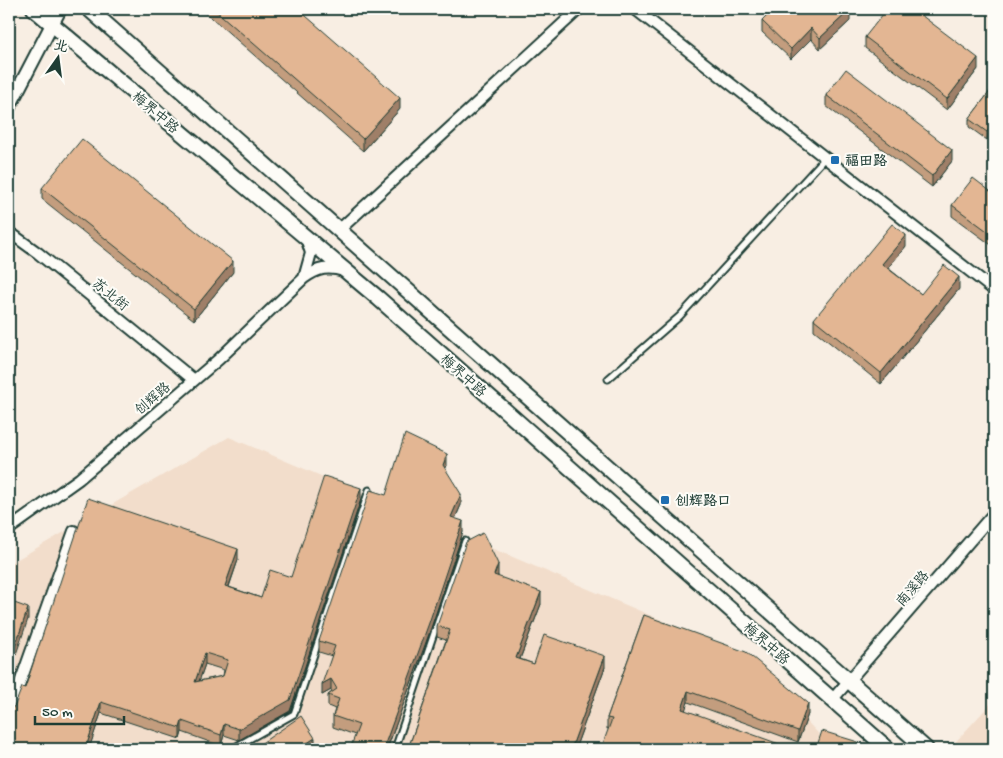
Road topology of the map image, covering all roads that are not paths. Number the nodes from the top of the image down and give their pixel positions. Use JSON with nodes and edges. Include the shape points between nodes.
{"nodes":[{"id":1,"x":34,"y":9,"type":"edge"},
{"id":2,"x":60,"y":9,"type":"edge"},
{"id":3,"x":89,"y":9,"type":"edge"},
{"id":4,"x":579,"y":9,"type":"edge"},
{"id":5,"x":635,"y":9,"type":"edge"},
{"id":6,"x":52,"y":25,"type":"junction"},
{"id":7,"x":9,"y":107,"type":"edge"},
{"id":8,"x":826,"y":158,"type":"junction"},
{"id":9,"x":339,"y":230,"type":"junction"},
{"id":10,"x":9,"y":232,"type":"edge"},
{"id":11,"x":306,"y":238,"type":"junction"},
{"id":12,"x":348,"y":273,"type":"junction"},
{"id":13,"x":304,"y":278,"type":"junction"},
{"id":14,"x":994,"y":290,"type":"edge"},
{"id":15,"x":608,"y":379,"type":"dead end"},
{"id":16,"x":194,"y":380,"type":"junction"},
{"id":17,"x":369,"y":490,"type":"edge"},
{"id":18,"x":994,"y":514,"type":"edge"},
{"id":19,"x":9,"y":529,"type":"edge"},
{"id":20,"x":74,"y":531,"type":"dead end"},
{"id":21,"x":465,"y":541,"type":"edge"},
{"id":22,"x":850,"y":681,"type":"junction"},
{"id":23,"x":832,"y":700,"type":"junction"},
{"id":24,"x":9,"y":714,"type":"edge"},
{"id":25,"x":236,"y":749,"type":"edge"},
{"id":26,"x":395,"y":749,"type":"edge"},
{"id":27,"x":888,"y":749,"type":"edge"},
{"id":28,"x":926,"y":749,"type":"edge"}],
"edges":[{"from":1,"to":6,"type":"main road","name":"梅界中路"},
{"from":2,"to":6,"type":"street"},
{"from":3,"to":9,"type":"main road","name":"梅界中路"},
{"from":4,"to":9,"type":"street"},
{"from":5,"to":8,"type":"street"},
{"from":6,"to":7,"type":"street"},
{"from":6,"to":11,"type":"main road","name":"梅界中路"},
{"from":8,"to":14,"type":"street"},
{"from":8,"to":15,"type":"lane","via":[[680,316]]},
{"from":9,"to":22,"type":"main road","name":"梅界中路"},
{"from":10,"to":16,"type":"street","name":"苏北街"},
{"from":11,"to":12,"type":"main road","name":"梅界中路"},
{"from":11,"to":13,"type":"street","via":[[310,253]]},
{"from":12,"to":13,"type":"street","via":[[324,268]]},
{"from":12,"to":23,"type":"main road","name":"梅界中路"},
{"from":13,"to":16,"type":"street","name":"创辉路"},
{"from":16,"to":19,"type":"street","name":"创辉路","via":[[79,479]]},
{"from":17,"to":25,"type":"lane","via":[[294,714]]},
{"from":18,"to":22,"type":"street","name":"南溪路"},
{"from":20,"to":24,"type":"street"},
{"from":21,"to":26,"type":"lane"},
{"from":22,"to":23,"type":"street","name":"南溪路"},
{"from":22,"to":28,"type":"main road","name":"梅界中路"},
{"from":23,"to":27,"type":"main road","name":"梅界中路"}]}
